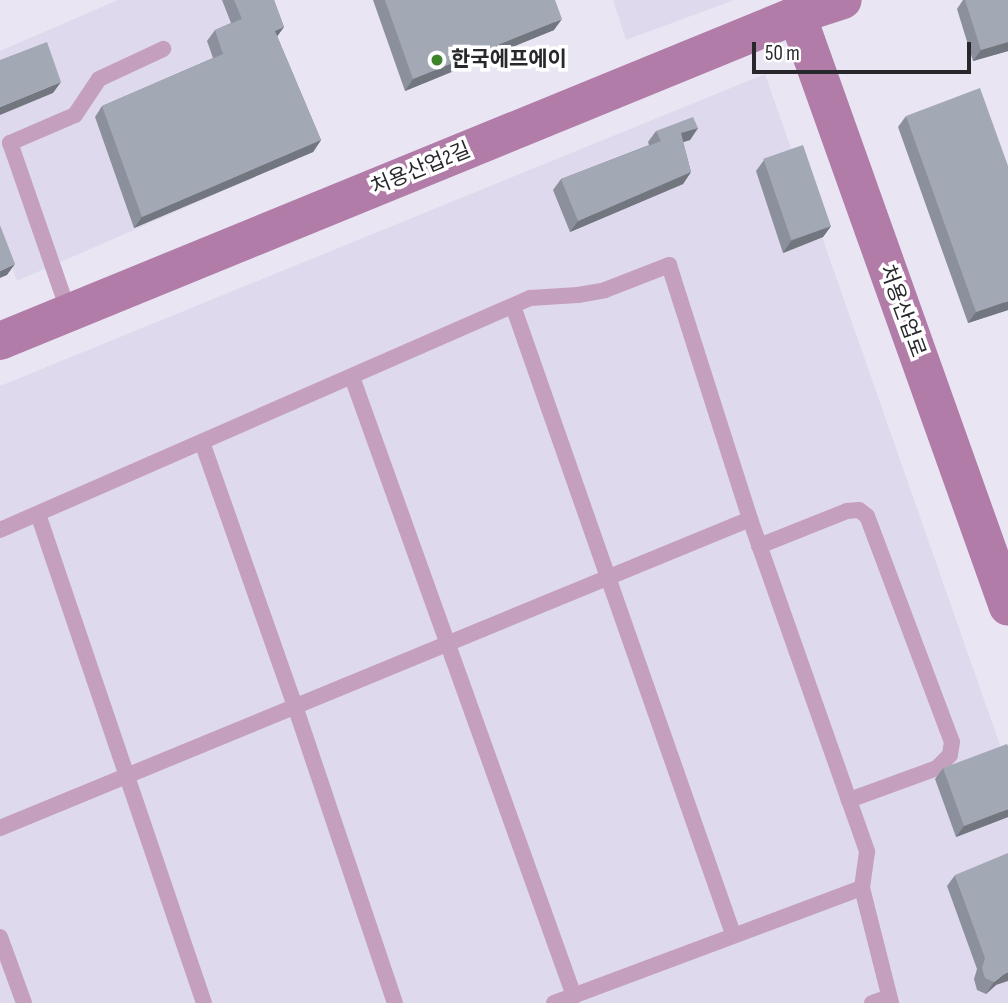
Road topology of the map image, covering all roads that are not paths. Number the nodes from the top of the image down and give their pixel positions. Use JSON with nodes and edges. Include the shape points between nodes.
{"nodes":[{"id":1,"x":843,"y":0,"type":"edge"},
{"id":2,"x":797,"y":15,"type":"junction"},
{"id":3,"x":163,"y":49,"type":"dead end"},
{"id":4,"x":513,"y":306,"type":"junction"},
{"id":5,"x":69,"y":313,"type":"junction"},
{"id":6,"x":0,"y":341,"type":"edge"},
{"id":7,"x":352,"y":377,"type":"junction"},
{"id":8,"x":202,"y":442,"type":"junction"},
{"id":9,"x":38,"y":514,"type":"junction"},
{"id":10,"x":750,"y":519,"type":"junction"},
{"id":11,"x":0,"y":530,"type":"edge"},
{"id":12,"x":759,"y":546,"type":"junction"},
{"id":13,"x":608,"y":577,"type":"junction"},
{"id":14,"x":1008,"y":607,"type":"edge"},
{"id":15,"x":447,"y":643,"type":"junction"},
{"id":16,"x":295,"y":706,"type":"junction"},
{"id":17,"x":128,"y":775,"type":"junction"},
{"id":18,"x":849,"y":800,"type":"junction"},
{"id":19,"x":0,"y":828,"type":"edge"},
{"id":20,"x":862,"y":888,"type":"junction"},
{"id":21,"x":733,"y":934,"type":"junction"},
{"id":22,"x":0,"y":937,"type":"edge"},
{"id":23,"x":574,"y":996,"type":"junction"},
{"id":24,"x":890,"y":1000,"type":"edge"},
{"id":25,"x":24,"y":1003,"type":"edge"},
{"id":26,"x":204,"y":1003,"type":"edge"},
{"id":27,"x":395,"y":1003,"type":"edge"},
{"id":28,"x":554,"y":1003,"type":"edge"},
{"id":29,"x":872,"y":1003,"type":"edge"}],
"edges":[{"from":1,"to":2,"type":"street","name":"처용산업2길"},
{"from":2,"to":5,"type":"street","name":"처용산업2길"},
{"from":2,"to":14,"type":"street","name":"처용산업로"},
{"from":3,"to":5,"type":"lane","via":[[99,79],[75,115],[10,143]]},
{"from":4,"to":7,"type":"lane"},
{"from":4,"to":10,"type":"lane","via":[[530,298],[605,290],[669,265]]},
{"from":4,"to":13,"type":"lane"},
{"from":5,"to":6,"type":"street","name":"처용산업2길"},
{"from":7,"to":8,"type":"lane"},
{"from":7,"to":15,"type":"lane"},
{"from":8,"to":9,"type":"lane"},
{"from":8,"to":16,"type":"lane"},
{"from":9,"to":11,"type":"lane"},
{"from":9,"to":17,"type":"lane"},
{"from":10,"to":12,"type":"lane"},
{"from":10,"to":13,"type":"lane"},
{"from":12,"to":18,"type":"lane"},
{"from":12,"to":18,"type":"lane","via":[[846,511],[859,510],[867,516],[952,743],[950,755],[937,768]]},
{"from":13,"to":15,"type":"lane"},
{"from":13,"to":21,"type":"lane"},
{"from":15,"to":16,"type":"lane"},
{"from":15,"to":23,"type":"lane"},
{"from":16,"to":17,"type":"lane"},
{"from":16,"to":27,"type":"lane"},
{"from":17,"to":19,"type":"lane"},
{"from":17,"to":26,"type":"lane"},
{"from":18,"to":20,"type":"lane","via":[[867,852]]},
{"from":20,"to":21,"type":"lane"},
{"from":20,"to":24,"type":"lane"},
{"from":21,"to":23,"type":"lane"},
{"from":22,"to":25,"type":"lane"},
{"from":23,"to":28,"type":"lane"},
{"from":24,"to":29,"type":"lane"}]}
